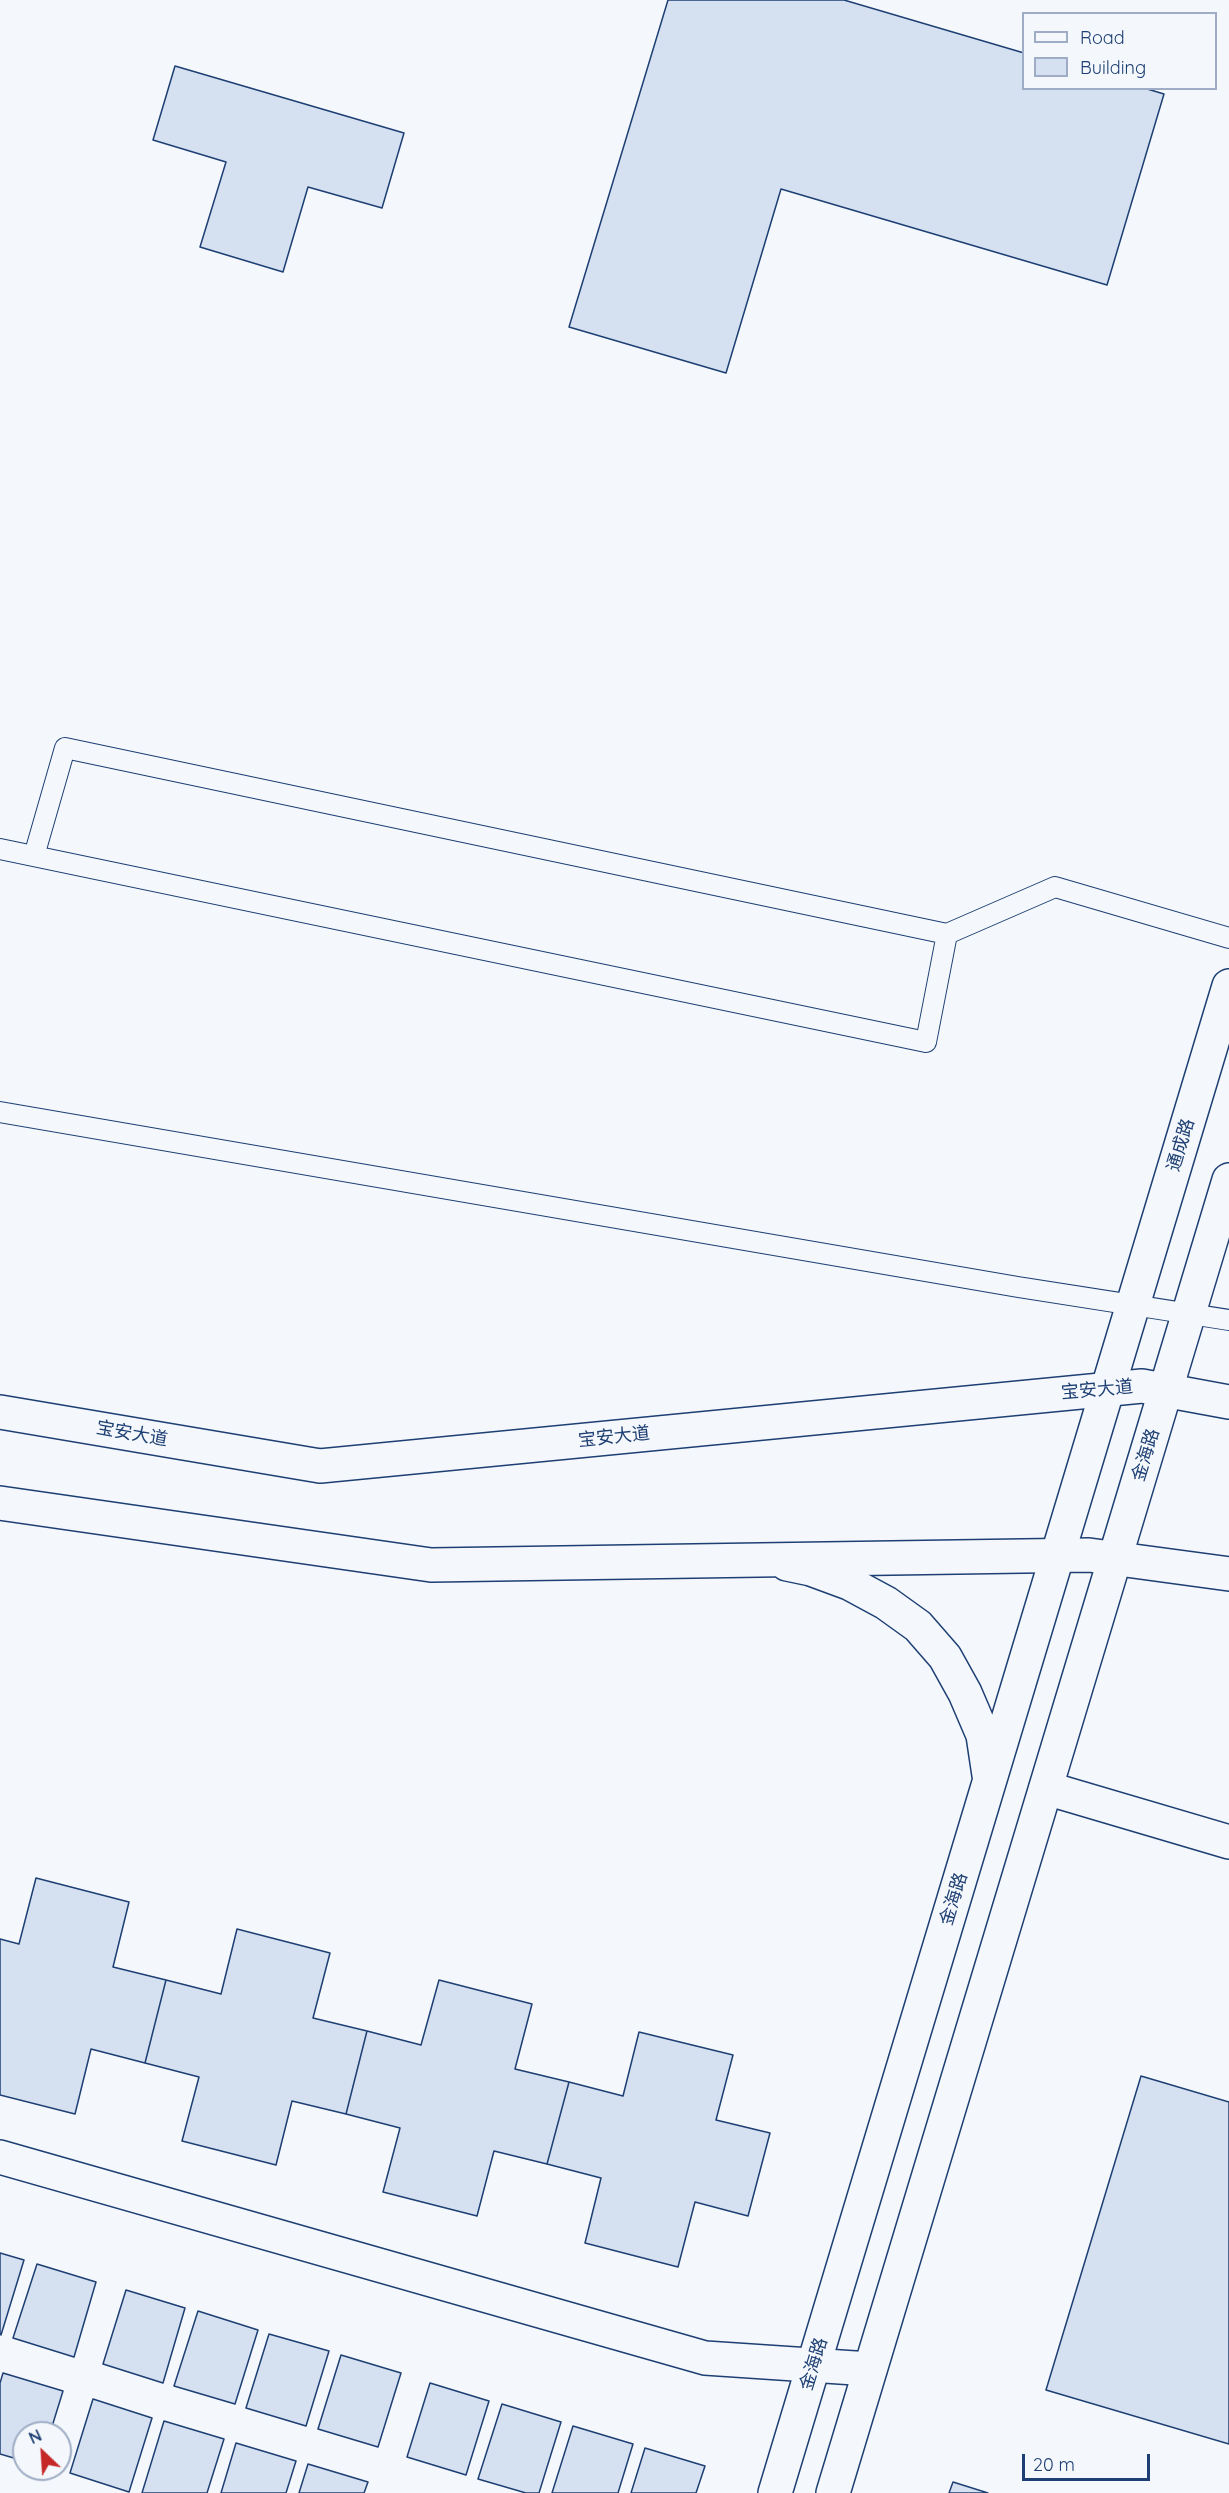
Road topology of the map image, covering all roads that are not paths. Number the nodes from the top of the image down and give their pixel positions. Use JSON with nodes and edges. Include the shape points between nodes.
{"nodes":[{"id":1,"x":0,"y":849,"type":"edge"},
{"id":2,"x":33,"y":856,"type":"junction"},
{"id":3,"x":947,"y":934,"type":"junction"},
{"id":4,"x":1229,"y":938,"type":"edge"},
{"id":5,"x":1229,"y":986,"type":"edge"},
{"id":6,"x":0,"y":1112,"type":"edge"},
{"id":7,"x":1229,"y":1180,"type":"edge"},
{"id":8,"x":1133,"y":1305,"type":"junction"},
{"id":9,"x":1189,"y":1313,"type":"junction"},
{"id":10,"x":1229,"y":1320,"type":"edge"},
{"id":11,"x":1108,"y":1389,"type":"junction"},
{"id":12,"x":1166,"y":1390,"type":"junction"},
{"id":13,"x":1229,"y":1402,"type":"edge"},
{"id":14,"x":0,"y":1412,"type":"edge"},
{"id":15,"x":0,"y":1503,"type":"edge"},
{"id":16,"x":1057,"y":1556,"type":"junction"},
{"id":17,"x":1114,"y":1559,"type":"junction"},
{"id":18,"x":771,"y":1560,"type":"junction"},
{"id":19,"x":1229,"y":1574,"type":"edge"},
{"id":20,"x":990,"y":1779,"type":"junction"},
{"id":21,"x":1046,"y":1788,"type":"junction"},
{"id":22,"x":1229,"y":1842,"type":"edge"},
{"id":23,"x":0,"y":2157,"type":"edge"},
{"id":24,"x":814,"y":2365,"type":"junction"},
{"id":25,"x":870,"y":2369,"type":"junction"},
{"id":26,"x":775,"y":2493,"type":"edge"},
{"id":27,"x":833,"y":2493,"type":"edge"}],
"edges":[{"from":1,"to":2,"type":"lane"},
{"from":2,"to":3,"type":"lane","via":[[65,748]]},
{"from":2,"to":3,"type":"lane","via":[[926,1042]]},
{"from":3,"to":4,"type":"lane","via":[[1055,887]]},
{"from":5,"to":8,"type":"street","name":"通成路"},
{"from":6,"to":8,"type":"lane"},
{"from":7,"to":9,"type":"street"},
{"from":8,"to":9,"type":"lane"},
{"from":8,"to":11,"type":"street","name":"金海路"},
{"from":9,"to":10,"type":"lane"},
{"from":9,"to":12,"type":"street","name":"金海路"},
{"from":11,"to":12,"type":"street","name":"宝安大道","via":[[1142,1386]]},
{"from":11,"to":14,"type":"street","name":"宝安大道","via":[[320,1466]]},
{"from":11,"to":16,"type":"street","name":"金海路"},
{"from":12,"to":13,"type":"street","name":"宝安大道"},
{"from":12,"to":17,"type":"street","name":"金海路"},
{"from":15,"to":18,"type":"street","via":[[431,1565]]},
{"from":16,"to":17,"type":"street"},
{"from":16,"to":18,"type":"street"},
{"from":16,"to":20,"type":"street","name":"金海路"},
{"from":17,"to":19,"type":"street"},
{"from":17,"to":21,"type":"street","name":"金海路"},
{"from":18,"to":20,"type":"street","via":[[849,1583],[918,1626],[945,1657],[965,1693],[983,1735]]},
{"from":20,"to":24,"type":"street","name":"金海路"},
{"from":21,"to":22,"type":"street"},
{"from":21,"to":25,"type":"street","name":"金海路"},
{"from":23,"to":24,"type":"street","via":[[705,2358]]},
{"from":24,"to":25,"type":"street"},
{"from":24,"to":26,"type":"street","name":"金海路"},
{"from":25,"to":27,"type":"street","name":"金海路"}]}
